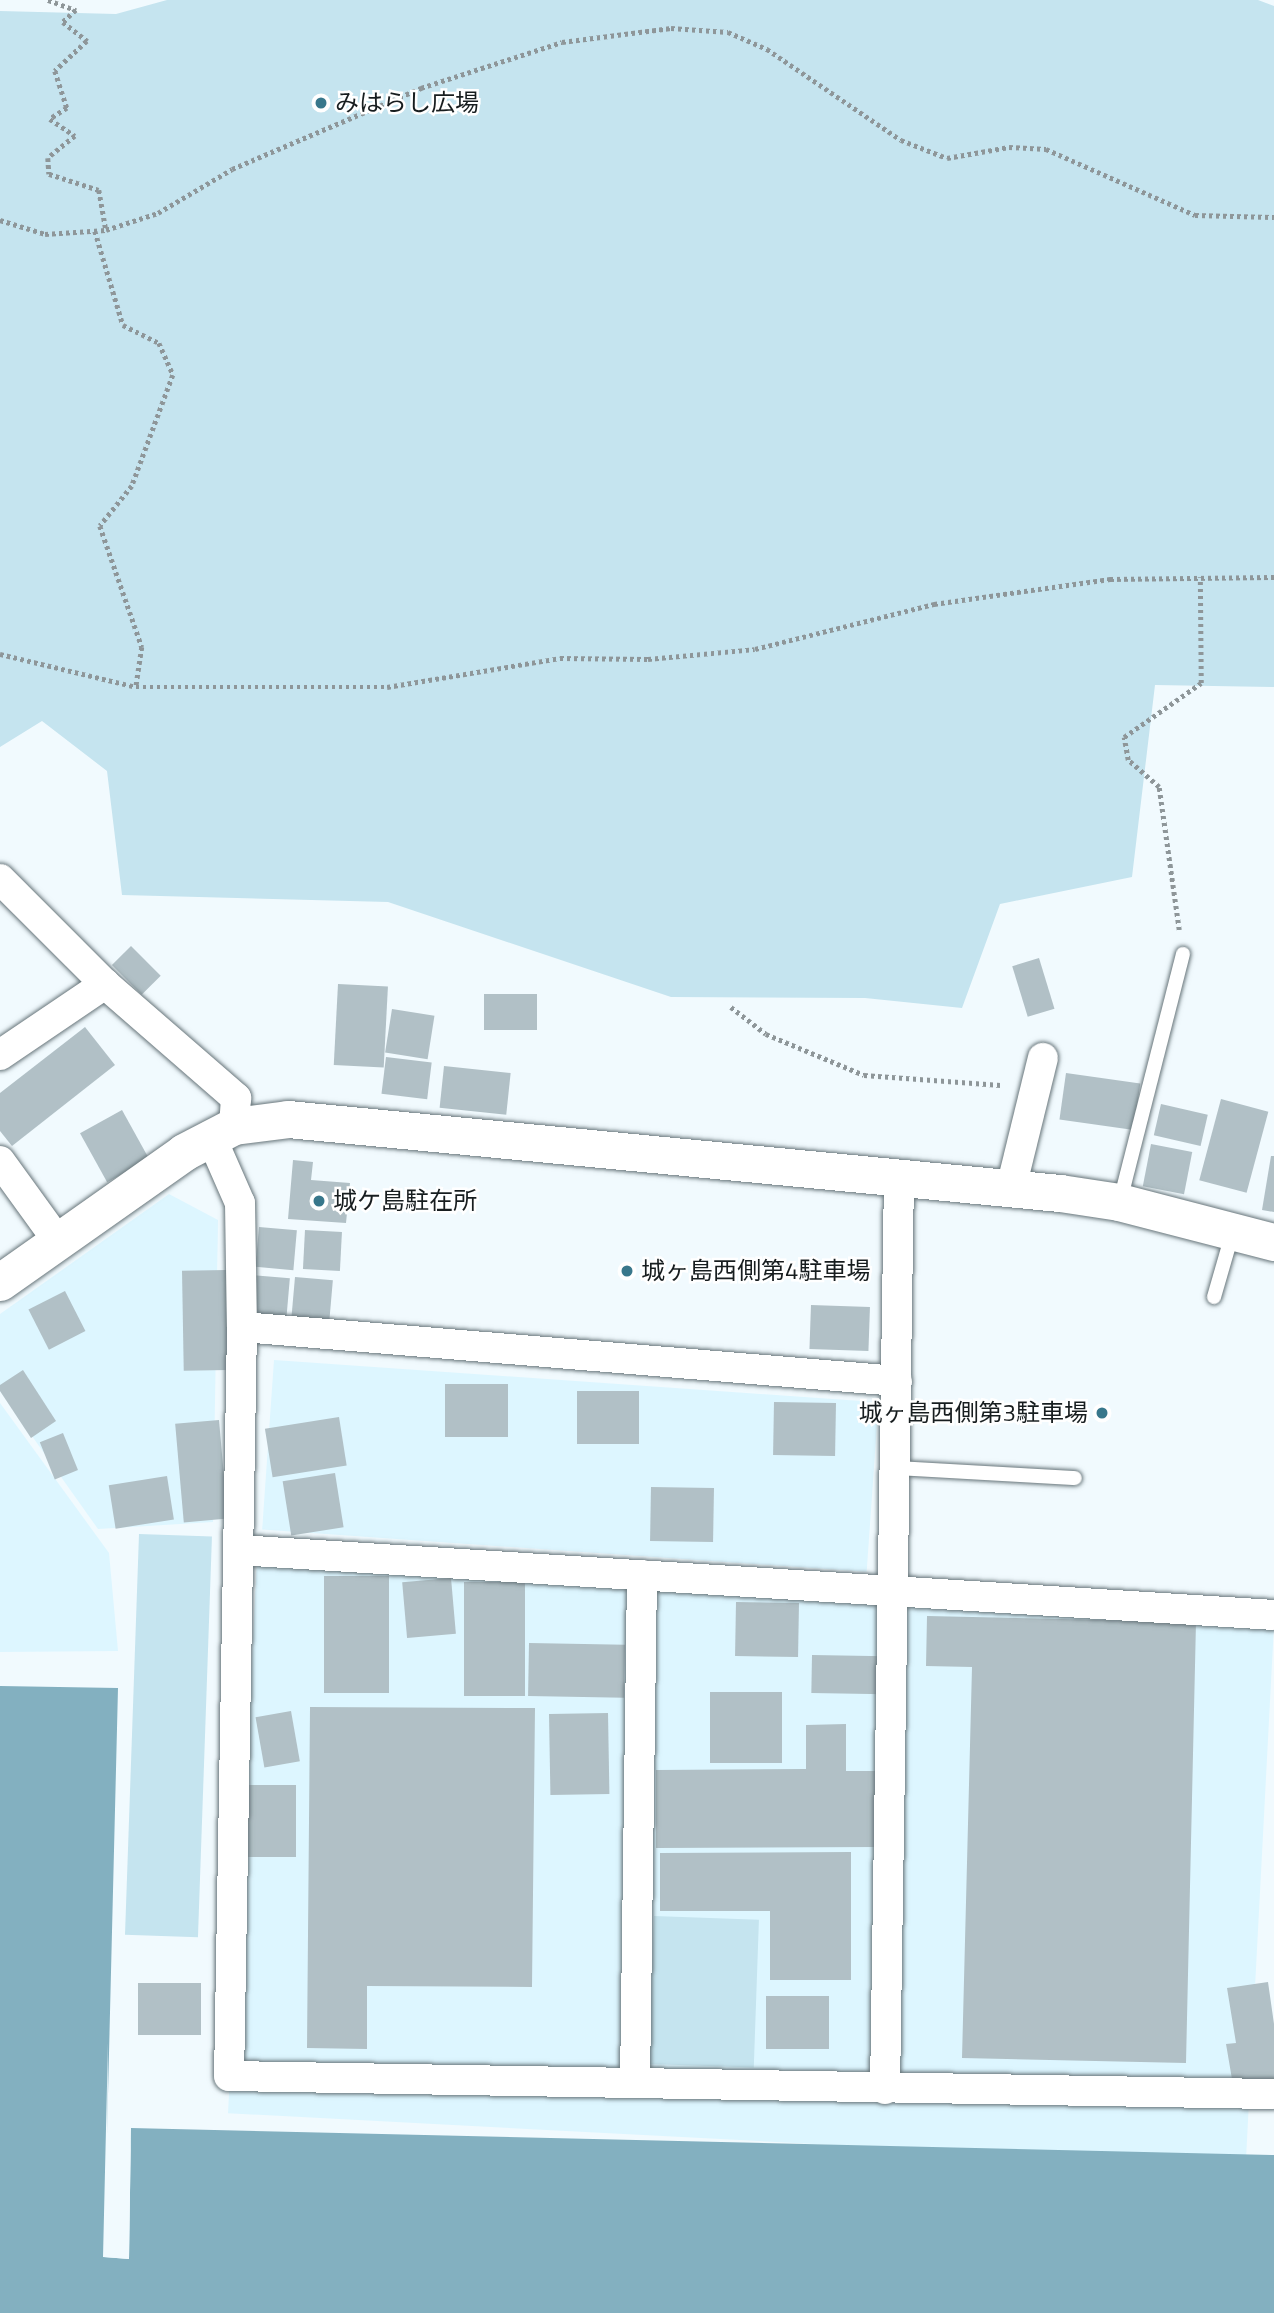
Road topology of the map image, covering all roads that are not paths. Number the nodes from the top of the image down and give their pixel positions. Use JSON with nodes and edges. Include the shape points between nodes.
{"nodes":[{"id":1,"x":0,"y":879,"type":"edge"},
{"id":2,"x":1183,"y":954,"type":"road end"},
{"id":3,"x":105,"y":984,"type":"junction"},
{"id":4,"x":0,"y":1055,"type":"edge"},
{"id":5,"x":1043,"y":1058,"type":"road end"},
{"id":6,"x":223,"y":1131,"type":"junction"},
{"id":7,"x":0,"y":1161,"type":"edge"},
{"id":8,"x":899,"y":1176,"type":"junction"},
{"id":9,"x":1011,"y":1188,"type":"junction"},
{"id":10,"x":1119,"y":1202,"type":"junction"},
{"id":11,"x":1234,"y":1230,"type":"junction"},
{"id":12,"x":58,"y":1241,"type":"junction"},
{"id":13,"x":1274,"y":1242,"type":"edge"},
{"id":14,"x":0,"y":1282,"type":"edge"},
{"id":15,"x":1214,"y":1297,"type":"dead end"},
{"id":16,"x":242,"y":1327,"type":"junction"},
{"id":17,"x":897,"y":1381,"type":"junction"},
{"id":18,"x":895,"y":1468,"type":"junction"},
{"id":19,"x":1075,"y":1478,"type":"dead end"},
{"id":20,"x":238,"y":1550,"type":"junction"},
{"id":21,"x":642,"y":1575,"type":"junction"},
{"id":22,"x":891,"y":1591,"type":"junction"},
{"id":23,"x":1274,"y":1615,"type":"edge"},
{"id":24,"x":635,"y":2082,"type":"junction"},
{"id":25,"x":885,"y":2089,"type":"junction"},
{"id":26,"x":1274,"y":2094,"type":"edge"}],
"edges":[{"from":1,"to":3,"type":"street"},
{"from":2,"to":10,"type":"lane"},
{"from":3,"to":4,"type":"street"},
{"from":3,"to":6,"type":"street","via":[[236,1098]]},
{"from":5,"to":9,"type":"street"},
{"from":6,"to":8,"type":"street","via":[[288,1119]]},
{"from":6,"to":12,"type":"street"},
{"from":6,"to":16,"type":"street","via":[[240,1203]]},
{"from":7,"to":12,"type":"street"},
{"from":8,"to":9,"type":"street"},
{"from":8,"to":17,"type":"street"},
{"from":9,"to":10,"type":"street"},
{"from":10,"to":11,"type":"street"},
{"from":11,"to":13,"type":"street"},
{"from":11,"to":15,"type":"lane"},
{"from":12,"to":14,"type":"street"},
{"from":16,"to":17,"type":"street"},
{"from":16,"to":20,"type":"street"},
{"from":17,"to":18,"type":"street"},
{"from":18,"to":19,"type":"lane"},
{"from":18,"to":22,"type":"street"},
{"from":20,"to":21,"type":"street"},
{"from":20,"to":24,"type":"street","via":[[229,2076]]},
{"from":21,"to":22,"type":"street"},
{"from":21,"to":24,"type":"street"},
{"from":22,"to":23,"type":"street"},
{"from":22,"to":25,"type":"street"},
{"from":24,"to":25,"type":"street"},
{"from":25,"to":26,"type":"street"}]}
